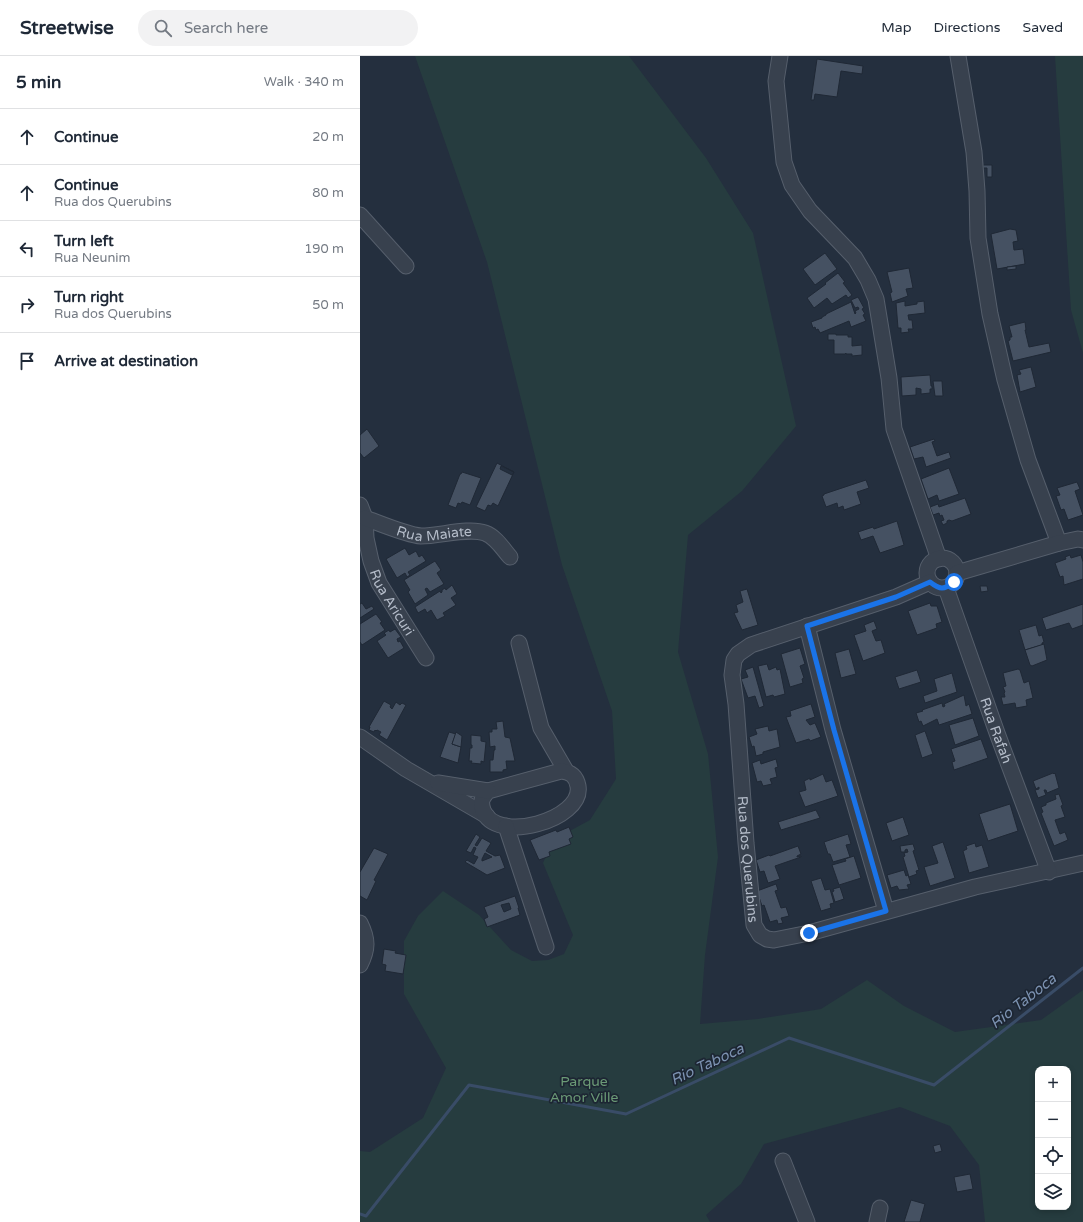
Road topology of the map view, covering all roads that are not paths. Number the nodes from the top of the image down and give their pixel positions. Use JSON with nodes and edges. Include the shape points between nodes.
{"nodes":[{"id":1,"x":780,"y":56,"type":"edge"},
{"id":2,"x":958,"y":56,"type":"edge"},
{"id":3,"x":360,"y":215,"type":"edge"},
{"id":4,"x":406,"y":266,"type":"dead end"},
{"id":5,"x":363,"y":512,"type":"edge"},
{"id":6,"x":1083,"y":540,"type":"edge"},
{"id":7,"x":1059,"y":543,"type":"junction"},
{"id":8,"x":510,"y":557,"type":"dead end"},
{"id":9,"x":939,"y":559,"type":"junction"},
{"id":10,"x":957,"y":573,"type":"junction"},
{"id":11,"x":930,"y":582,"type":"junction"},
{"id":12,"x":946,"y":588,"type":"junction"},
{"id":13,"x":807,"y":626,"type":"junction"},
{"id":14,"x":519,"y":643,"type":"dead end"},
{"id":15,"x":426,"y":658,"type":"dead end"},
{"id":16,"x":360,"y":737,"type":"edge"},
{"id":17,"x":566,"y":771,"type":"junction"},
{"id":18,"x":431,"y":782,"type":"junction"},
{"id":19,"x":488,"y":791,"type":"junction"},
{"id":20,"x":487,"y":816,"type":"junction"},
{"id":21,"x":506,"y":826,"type":"junction"},
{"id":22,"x":1083,"y":863,"type":"edge"},
{"id":23,"x":1049,"y":872,"type":"junction"},
{"id":24,"x":886,"y":911,"type":"junction"},
{"id":25,"x":360,"y":923,"type":"edge"},
{"id":26,"x":546,"y":947,"type":"dead end"},
{"id":27,"x":360,"y":965,"type":"edge"},
{"id":28,"x":783,"y":1161,"type":"dead end"},
{"id":29,"x":807,"y":1222,"type":"edge"}],
"edges":[{"from":1,"to":9,"type":"street","via":[[776,81],[784,162],[792,185],[810,211],[855,258],[876,299],[889,378],[894,429]]},
{"from":2,"to":7,"type":"street","via":[[974,152],[978,238],[990,314],[1005,380],[1028,460]]},
{"from":3,"to":4,"type":"street"},
{"from":5,"to":8,"type":"street","name":"Rua Maiate","via":[[419,536],[471,531],[486,534],[498,542]]},
{"from":5,"to":15,"type":"street","name":"Rua Aricuri","via":[[366,538],[379,583]]},
{"from":6,"to":7,"type":"street"},
{"from":7,"to":10,"type":"street"},
{"from":9,"to":10,"type":"street","via":[[951,562]]},
{"from":9,"to":11,"type":"street","via":[[932,562],[928,568],[927,576]]},
{"from":10,"to":12,"type":"street","via":[[954,582]]},
{"from":11,"to":12,"type":"street","via":[[937,588]]},
{"from":11,"to":13,"type":"street","name":"Rua dos Querubins","via":[[896,597]]},
{"from":12,"to":23,"type":"street","name":"Rua Rafah"},
{"from":13,"to":24,"type":"street"},
{"from":13,"to":24,"type":"street","name":"Rua dos Querubins","via":[[751,645],[738,654],[732,667],[754,925],[760,935],[774,940]]},
{"from":14,"to":17,"type":"street","via":[[541,728]]},
{"from":16,"to":18,"type":"street","via":[[406,769]]},
{"from":17,"to":19,"type":"street"},
{"from":17,"to":21,"type":"street","via":[[573,774],[576,779],[578,791],[574,802],[564,812],[531,826]]},
{"from":18,"to":19,"type":"street"},
{"from":18,"to":20,"type":"street"},
{"from":19,"to":20,"type":"street","via":[[481,801]]},
{"from":20,"to":21,"type":"street"},
{"from":21,"to":26,"type":"street"},
{"from":22,"to":23,"type":"street","name":"Rua dos Querubins"},
{"from":23,"to":24,"type":"street","name":"Rua dos Querubins","via":[[975,887]]},
{"from":25,"to":27,"type":"street","via":[[365,934],[366,946]]},
{"from":28,"to":29,"type":"street"}]}
